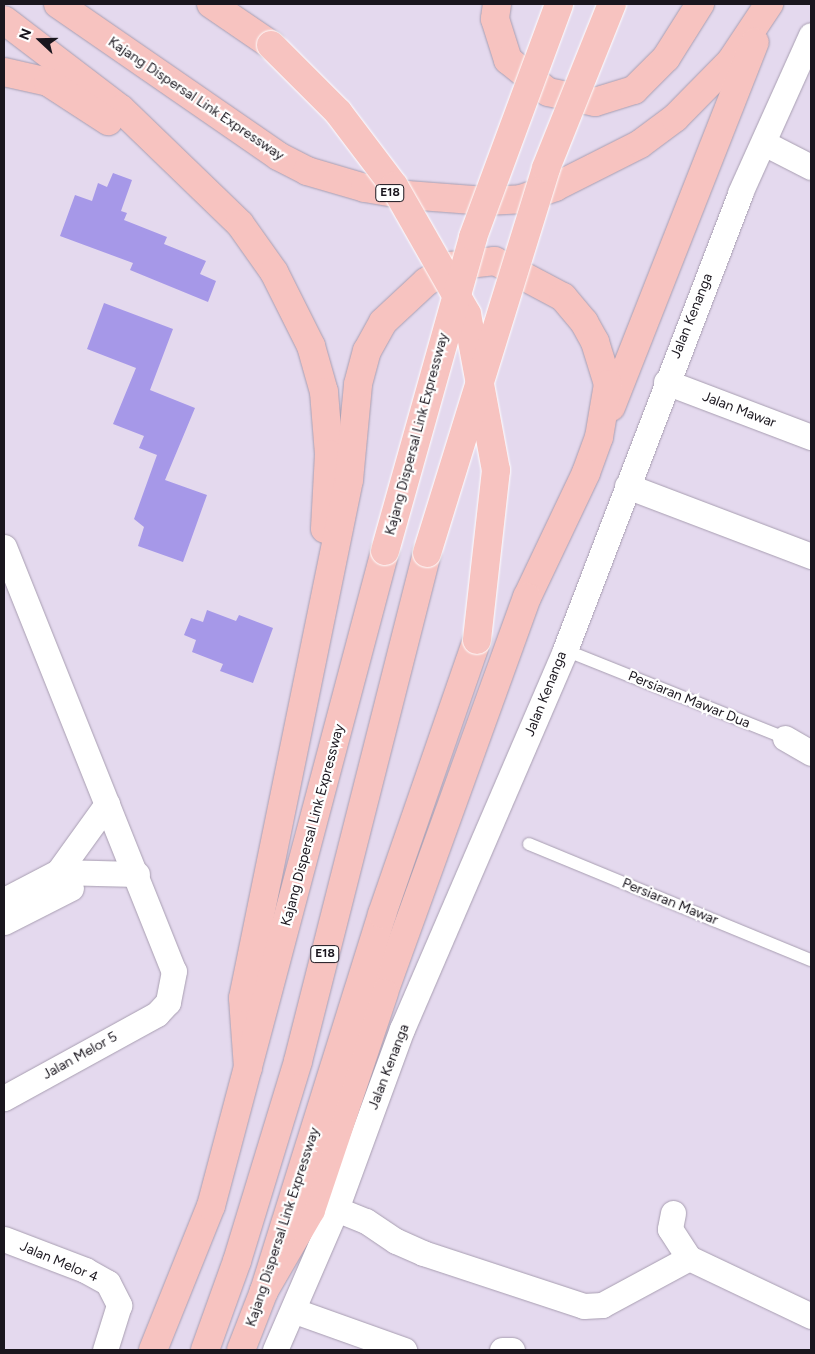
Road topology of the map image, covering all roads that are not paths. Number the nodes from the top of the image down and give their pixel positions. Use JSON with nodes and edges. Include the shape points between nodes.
{"nodes":[{"id":1,"x":58,"y":4,"type":"edge"},
{"id":2,"x":211,"y":4,"type":"edge"},
{"id":3,"x":497,"y":4,"type":"edge"},
{"id":4,"x":559,"y":4,"type":"edge"},
{"id":5,"x":612,"y":4,"type":"edge"},
{"id":6,"x":700,"y":4,"type":"edge"},
{"id":7,"x":768,"y":4,"type":"edge"},
{"id":8,"x":4,"y":20,"type":"edge"},
{"id":9,"x":811,"y":36,"type":"edge"},
{"id":10,"x":4,"y":72,"type":"edge"},
{"id":11,"x":764,"y":143,"type":"junction"},
{"id":12,"x":160,"y":148,"type":"junction"},
{"id":13,"x":811,"y":167,"type":"edge"},
{"id":14,"x":666,"y":382,"type":"junction"},
{"id":15,"x":599,"y":436,"type":"junction"},
{"id":16,"x":811,"y":437,"type":"edge"},
{"id":17,"x":626,"y":486,"type":"junction"},
{"id":18,"x":4,"y":547,"type":"edge"},
{"id":19,"x":811,"y":556,"type":"edge"},
{"id":20,"x":324,"y":593,"type":"junction"},
{"id":21,"x":564,"y":650,"type":"junction"},
{"id":22,"x":785,"y":738,"type":"joint"},
{"id":23,"x":811,"y":753,"type":"edge"},
{"id":24,"x":107,"y":804,"type":"junction"},
{"id":25,"x":529,"y":844,"type":"dead end"},
{"id":26,"x":138,"y":874,"type":"junction"},
{"id":27,"x":65,"y":880,"type":"junction"},
{"id":28,"x":4,"y":900,"type":"edge"},
{"id":29,"x":4,"y":922,"type":"edge"},
{"id":30,"x":811,"y":960,"type":"edge"},
{"id":31,"x":248,"y":1068,"type":"junction"},
{"id":32,"x":4,"y":1098,"type":"edge"},
{"id":33,"x":336,"y":1209,"type":"junction"},
{"id":34,"x":673,"y":1213,"type":"dead end"},
{"id":35,"x":4,"y":1239,"type":"edge"},
{"id":36,"x":689,"y":1258,"type":"junction"},
{"id":37,"x":264,"y":1291,"type":"junction"},
{"id":38,"x":295,"y":1311,"type":"junction"},
{"id":39,"x":811,"y":1316,"type":"edge"},
{"id":40,"x":105,"y":1350,"type":"edge"},
{"id":41,"x":152,"y":1350,"type":"edge"},
{"id":42,"x":205,"y":1350,"type":"edge"},
{"id":43,"x":241,"y":1350,"type":"edge"},
{"id":44,"x":275,"y":1350,"type":"edge"},
{"id":45,"x":404,"y":1350,"type":"edge"},
{"id":46,"x":502,"y":1350,"type":"edge"},
{"id":47,"x":512,"y":1350,"type":"edge"}],
"edges":[{"from":1,"to":7,"type":"highway","name":"Kajang Dispersal Link Expressway","number":"E18","via":[[278,156],[308,171],[345,183],[407,196],[486,201],[521,199],[555,187],[640,144],[675,118],[731,61]]},
{"from":2,"to":37,"type":"highway","name":"Kajang Dispersal Link Expressway","number":"E18","bridge":true,"via":[[271,45],[338,112],[394,186],[467,314],[496,470],[476,640],[382,914]]},
{"from":3,"to":6,"type":"highway","via":[[495,19],[508,60],[548,92],[595,102],[634,90],[666,58]]},
{"from":4,"to":31,"type":"highway","name":"Kajang Dispersal Link Expressway","bridge":true,"via":[[472,237]]},
{"from":5,"to":42,"type":"highway","number":"E18","bridge":true,"via":[[546,168],[427,553],[298,1061],[237,1261]]},
{"from":7,"to":15,"type":"highway","via":[[726,122]]},
{"from":8,"to":12,"type":"highway","via":[[121,109]]},
{"from":9,"to":11,"type":"street","name":"Jalan Kenanga"},
{"from":10,"to":12,"type":"highway","via":[[48,82],[130,136]]},
{"from":11,"to":13,"type":"street"},
{"from":11,"to":14,"type":"street","name":"Jalan Kenanga"},
{"from":12,"to":20,"type":"highway","via":[[240,224],[279,280],[311,346],[324,392],[329,454]]},
{"from":14,"to":16,"type":"street","name":"Jalan Mawar"},
{"from":14,"to":17,"type":"street","name":"Jalan Kenanga"},
{"from":15,"to":20,"type":"highway","via":[[608,384],[595,342],[563,297],[495,262],[451,266],[403,299],[383,322],[366,351],[358,384],[348,480]]},
{"from":15,"to":37,"type":"highway","via":[[586,473],[527,597],[384,993],[311,1210]]},
{"from":17,"to":19,"type":"street"},
{"from":17,"to":21,"type":"street","name":"Jalan Kenanga"},
{"from":18,"to":24,"type":"street"},
{"from":20,"to":31,"type":"highway","via":[[243,998]]},
{"from":21,"to":22,"type":"lane","name":"Persiaran Mawar Dua"},
{"from":21,"to":33,"type":"street","name":"Jalan Kenanga","via":[[402,1029]]},
{"from":22,"to":23,"type":"street","name":"Persiaran Mawar Dua"},
{"from":24,"to":26,"type":"street"},
{"from":24,"to":27,"type":"street"},
{"from":25,"to":30,"type":"lane","name":"Persiaran Mawar"},
{"from":26,"to":27,"type":"street"},
{"from":26,"to":32,"type":"street","name":"Jalan Melor 5","via":[[174,971],[168,1002],[157,1014]]},
{"from":27,"to":28,"type":"street"},
{"from":27,"to":29,"type":"street"},
{"from":31,"to":41,"type":"highway","name":"Kajang Dispersal Link Expressway","via":[[211,1206]]},
{"from":33,"to":36,"type":"street","via":[[366,1221],[422,1253],[584,1306],[602,1305]]},
{"from":33,"to":38,"type":"street","name":"Jalan Kenanga"},
{"from":34,"to":36,"type":"street","via":[[670,1230]]},
{"from":35,"to":40,"type":"street","name":"Jalan Melor 4","via":[[97,1276],[116,1294],[118,1318]]},
{"from":36,"to":39,"type":"street"},
{"from":37,"to":43,"type":"highway","name":"Kajang Dispersal Link Expressway","number":"E18"},
{"from":38,"to":44,"type":"street","name":"Jalan Kenanga"},
{"from":38,"to":45,"type":"street"},
{"from":46,"to":47,"type":"street"}]}
